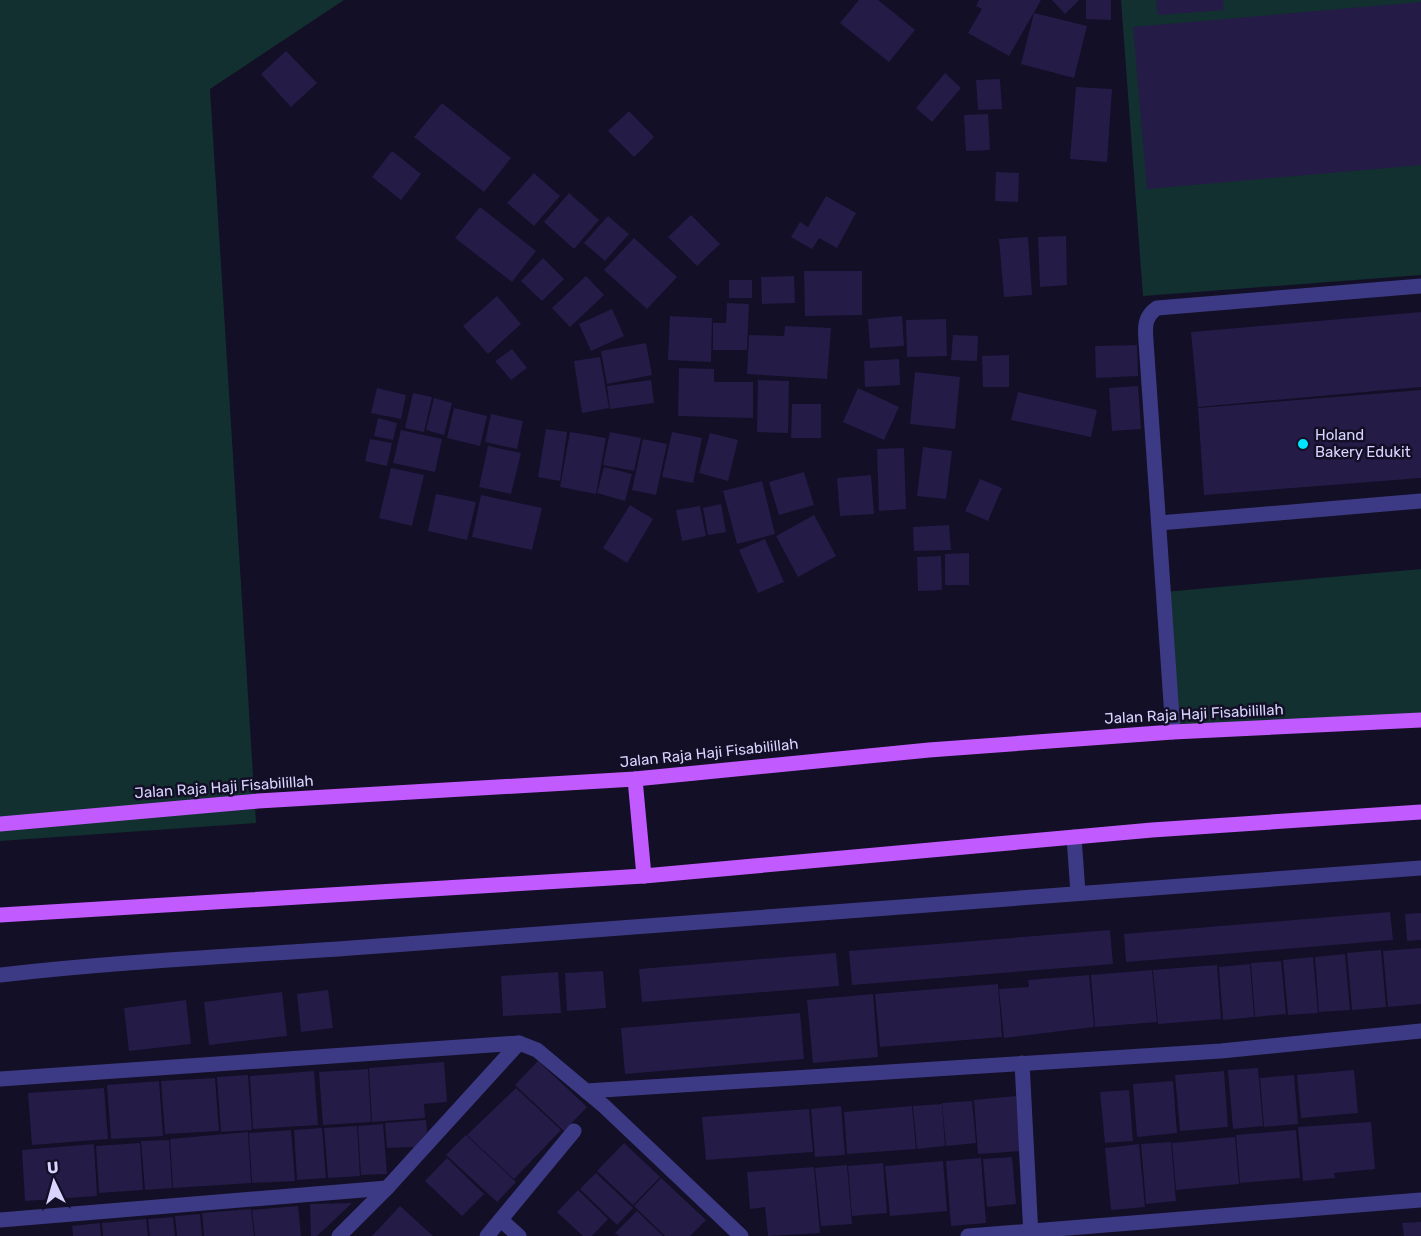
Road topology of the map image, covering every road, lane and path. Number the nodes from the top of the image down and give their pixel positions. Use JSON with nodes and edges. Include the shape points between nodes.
{"nodes":[{"id":1,"x":1421,"y":286,"type":"edge"},
{"id":2,"x":1421,"y":501,"type":"edge"},
{"id":3,"x":1159,"y":523,"type":"junction"},
{"id":4,"x":1421,"y":720,"type":"edge"},
{"id":5,"x":1173,"y":732,"type":"junction"},
{"id":6,"x":635,"y":779,"type":"junction"},
{"id":7,"x":1421,"y":812,"type":"edge"},
{"id":8,"x":0,"y":824,"type":"edge"},
{"id":9,"x":1074,"y":837,"type":"junction"},
{"id":10,"x":1421,"y":868,"type":"edge"},
{"id":11,"x":644,"y":876,"type":"junction"},
{"id":12,"x":1078,"y":893,"type":"junction"},
{"id":13,"x":0,"y":915,"type":"edge"},
{"id":14,"x":0,"y":975,"type":"edge"},
{"id":15,"x":1421,"y":1031,"type":"edge"},
{"id":16,"x":519,"y":1043,"type":"junction"},
{"id":17,"x":1022,"y":1063,"type":"junction"},
{"id":18,"x":0,"y":1079,"type":"edge"},
{"id":19,"x":586,"y":1091,"type":"junction"},
{"id":20,"x":574,"y":1131,"type":"dead end"},
{"id":21,"x":387,"y":1188,"type":"junction"},
{"id":22,"x":1421,"y":1200,"type":"edge"},
{"id":23,"x":0,"y":1220,"type":"edge"},
{"id":24,"x":501,"y":1220,"type":"junction"},
{"id":25,"x":1031,"y":1233,"type":"edge"},
{"id":26,"x":339,"y":1236,"type":"edge"},
{"id":27,"x":487,"y":1236,"type":"edge"},
{"id":28,"x":519,"y":1236,"type":"edge"},
{"id":29,"x":741,"y":1236,"type":"edge"},
{"id":30,"x":968,"y":1236,"type":"edge"}],
"edges":[{"from":1,"to":3,"type":"street","via":[[1151,312],[1145,325]]},
{"from":2,"to":3,"type":"street"},
{"from":3,"to":5,"type":"street"},
{"from":4,"to":5,"type":"main road","name":"Jalan Raja Haji Fisabilillah"},
{"from":5,"to":6,"type":"main road","name":"Jalan Raja Haji Fisabilillah","via":[[918,751]]},
{"from":6,"to":8,"type":"main road","name":"Jalan Raja Haji Fisabilillah","via":[[258,801]]},
{"from":6,"to":11,"type":"main road"},
{"from":7,"to":9,"type":"main road"},
{"from":9,"to":11,"type":"main road"},
{"from":9,"to":12,"type":"street"},
{"from":10,"to":12,"type":"street"},
{"from":11,"to":13,"type":"main road"},
{"from":12,"to":14,"type":"street","via":[[106,963]]},
{"from":15,"to":17,"type":"street","via":[[1221,1051]]},
{"from":16,"to":18,"type":"street"},
{"from":16,"to":19,"type":"street","via":[[537,1050]]},
{"from":16,"to":21,"type":"street"},
{"from":17,"to":19,"type":"street"},
{"from":17,"to":25,"type":"street"},
{"from":19,"to":29,"type":"street"},
{"from":20,"to":24,"type":"street"},
{"from":21,"to":23,"type":"street"},
{"from":21,"to":26,"type":"street"},
{"from":22,"to":25,"type":"street"},
{"from":24,"to":27,"type":"street"},
{"from":24,"to":28,"type":"street"},
{"from":25,"to":30,"type":"street"}]}
